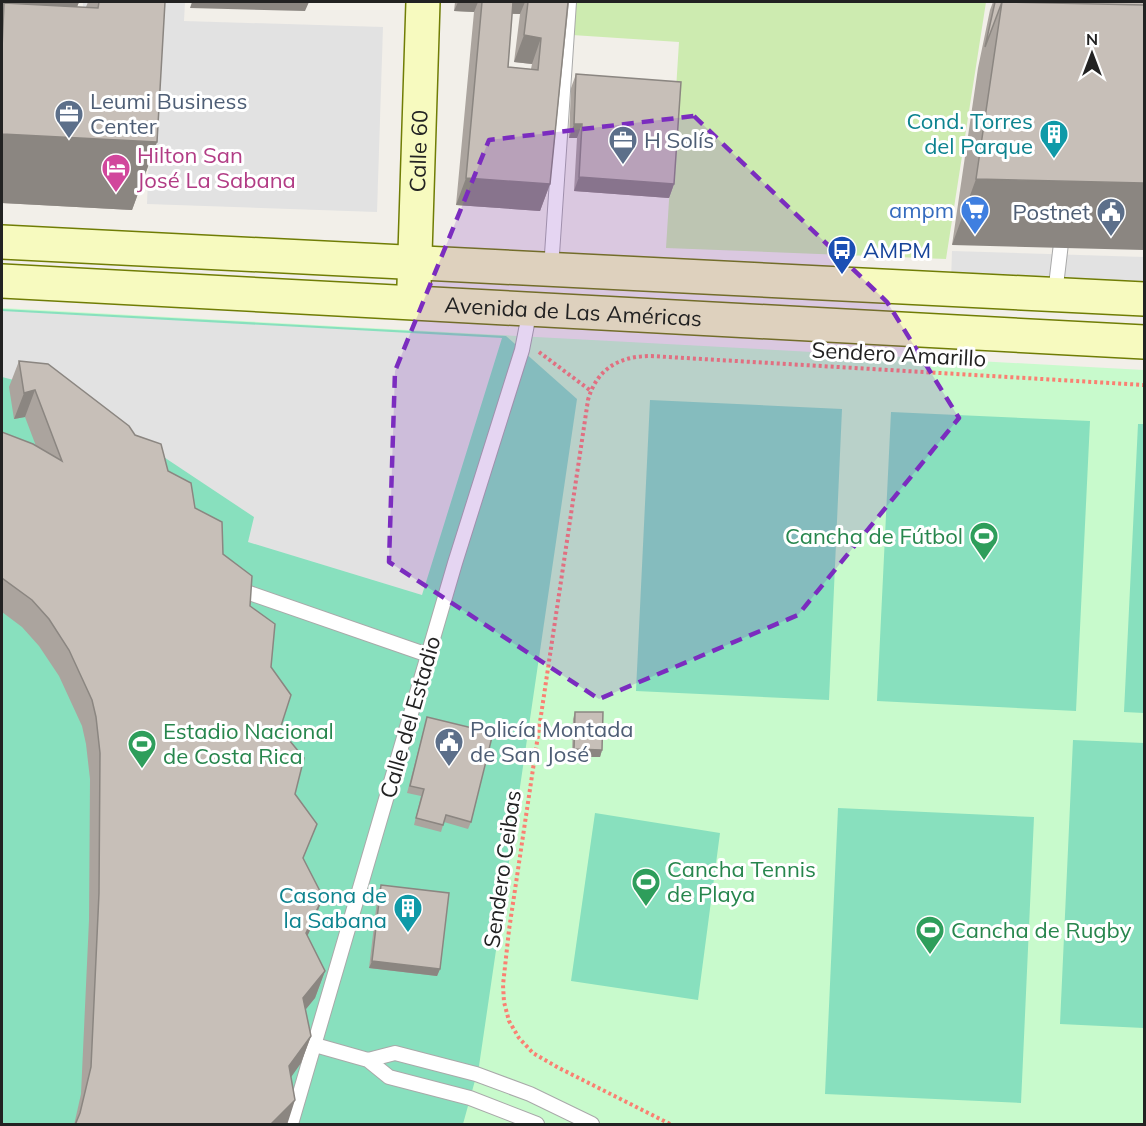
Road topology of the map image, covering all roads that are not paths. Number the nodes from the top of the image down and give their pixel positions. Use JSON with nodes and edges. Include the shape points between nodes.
{"nodes":[{"id":1,"x":423,"y":2,"type":"edge"},
{"id":2,"x":569,"y":2,"type":"edge"},
{"id":3,"x":1062,"y":235,"type":"edge"},
{"id":4,"x":2,"y":242,"type":"edge"},
{"id":5,"x":415,"y":261,"type":"junction"},
{"id":6,"x":551,"y":269,"type":"junction"},
{"id":7,"x":2,"y":281,"type":"edge"},
{"id":8,"x":1055,"y":294,"type":"junction"},
{"id":9,"x":1144,"y":299,"type":"edge"},
{"id":10,"x":413,"y":303,"type":"junction"},
{"id":11,"x":530,"y":309,"type":"junction"},
{"id":12,"x":1144,"y":342,"type":"edge"},
{"id":13,"x":224,"y":585,"type":"edge"},
{"id":14,"x":428,"y":655,"type":"junction"},
{"id":15,"x":315,"y":1045,"type":"junction"},
{"id":16,"x":368,"y":1060,"type":"junction"},
{"id":17,"x":291,"y":1125,"type":"edge"},
{"id":18,"x":537,"y":1125,"type":"edge"},
{"id":19,"x":592,"y":1125,"type":"edge"}],
"edges":[{"from":1,"to":5,"type":"main road","name":"Calle 60"},
{"from":2,"to":6,"type":"lane"},
{"from":3,"to":8,"type":"lane"},
{"from":4,"to":5,"type":"main road","name":"Avenida de Las Américas"},
{"from":5,"to":6,"type":"main road","name":"Avenida de Las Américas"},
{"from":5,"to":10,"type":"main road","name":"Calle 60"},
{"from":6,"to":8,"type":"main road","name":"Avenida de Las Américas"},
{"from":7,"to":10,"type":"main road","name":"Avenida de Las Américas"},
{"from":8,"to":9,"type":"main road","name":"Avenida de Las Américas"},
{"from":10,"to":11,"type":"main road","name":"Avenida de Las Américas"},
{"from":11,"to":12,"type":"main road","name":"Avenida de Las Américas"},
{"from":11,"to":14,"type":"lane","name":"Calle del Estadio","via":[[524,341]]},
{"from":13,"to":14,"type":"lane"},
{"from":14,"to":15,"type":"lane","name":"Calle del Estadio"},
{"from":15,"to":16,"type":"lane"},
{"from":15,"to":17,"type":"lane","name":"Calle del Estadio"},
{"from":16,"to":18,"type":"lane","via":[[389,1077],[470,1098]]},
{"from":16,"to":19,"type":"lane","via":[[395,1053],[476,1074],[530,1094]]}]}
